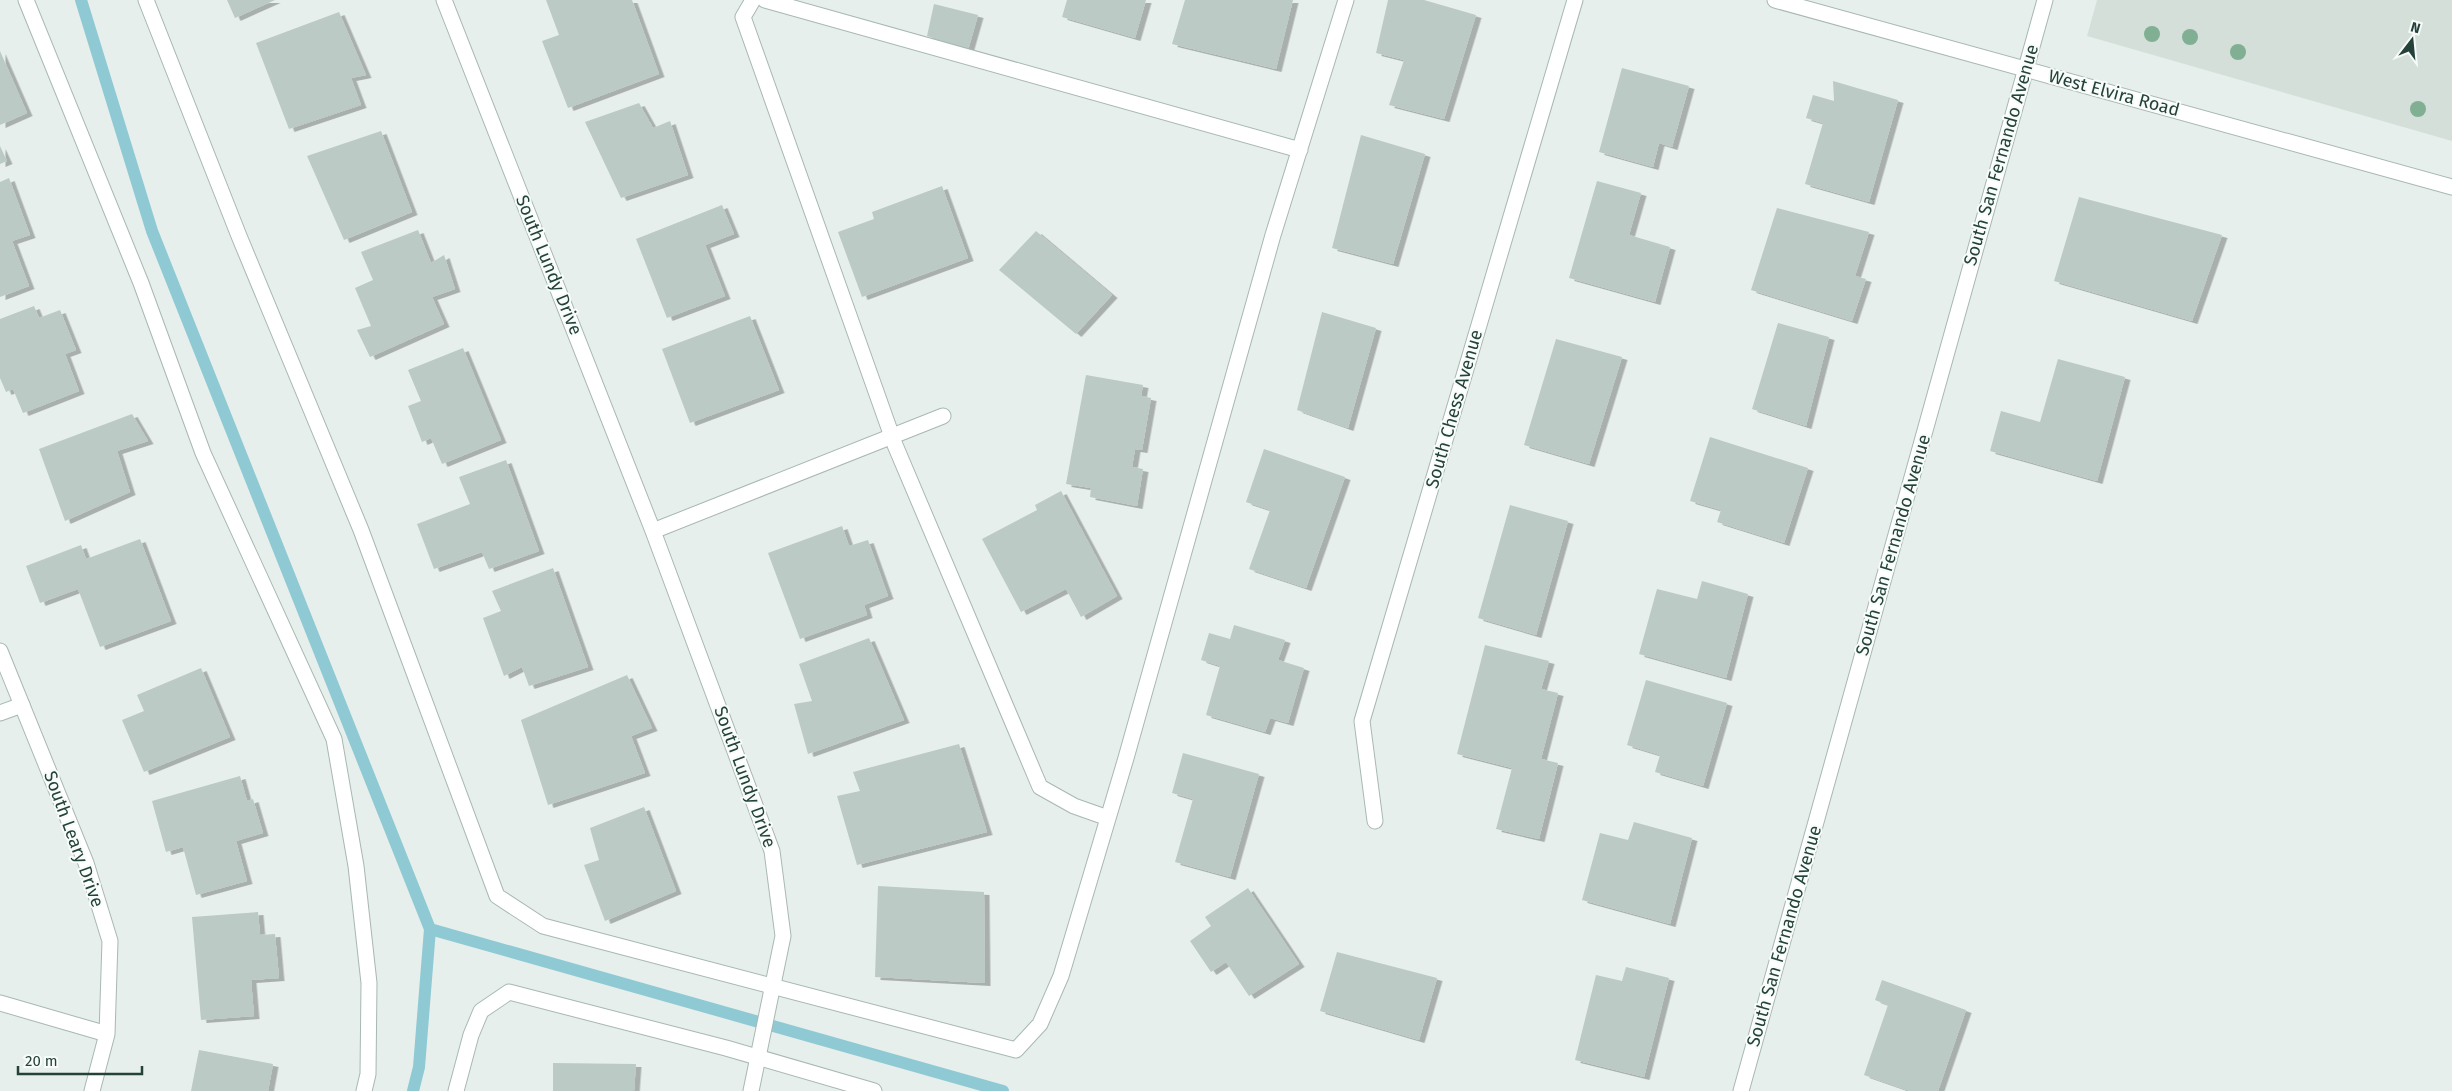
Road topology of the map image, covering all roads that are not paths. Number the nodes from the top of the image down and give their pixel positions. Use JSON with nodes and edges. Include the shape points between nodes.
{"nodes":[{"id":1,"x":26,"y":0,"type":"edge"},
{"id":2,"x":146,"y":0,"type":"edge"},
{"id":3,"x":444,"y":0,"type":"edge"},
{"id":4,"x":753,"y":0,"type":"edge"},
{"id":5,"x":765,"y":0,"type":"edge"},
{"id":6,"x":1346,"y":0,"type":"edge"},
{"id":7,"x":1575,"y":0,"type":"edge"},
{"id":8,"x":1776,"y":0,"type":"edge"},
{"id":9,"x":2045,"y":0,"type":"edge"},
{"id":10,"x":2026,"y":69,"type":"junction"},
{"id":11,"x":1300,"y":150,"type":"junction"},
{"id":12,"x":2452,"y":187,"type":"edge"},
{"id":13,"x":943,"y":416,"type":"dead end"},
{"id":14,"x":892,"y":436,"type":"junction"},
{"id":15,"x":654,"y":530,"type":"junction"},
{"id":16,"x":0,"y":651,"type":"edge"},
{"id":17,"x":22,"y":705,"type":"junction"},
{"id":18,"x":0,"y":712,"type":"edge"},
{"id":19,"x":1108,"y":818,"type":"junction"},
{"id":20,"x":1374,"y":821,"type":"dead end"},
{"id":21,"x":773,"y":985,"type":"junction"},
{"id":22,"x":0,"y":1003,"type":"edge"},
{"id":23,"x":107,"y":1034,"type":"junction"},
{"id":24,"x":758,"y":1057,"type":"junction"},
{"id":25,"x":92,"y":1091,"type":"edge"},
{"id":26,"x":364,"y":1091,"type":"edge"},
{"id":27,"x":456,"y":1091,"type":"edge"},
{"id":28,"x":751,"y":1091,"type":"edge"},
{"id":29,"x":874,"y":1091,"type":"edge"},
{"id":30,"x":1741,"y":1091,"type":"edge"}],
"edges":[{"from":1,"to":26,"type":"street","via":[[141,283],[203,453],[334,740],[356,866],[369,983],[368,1074]]},
{"from":2,"to":21,"type":"street","via":[[239,236],[361,530],[497,896],[543,926]]},
{"from":3,"to":15,"type":"street","name":"South Lundy Drive"},
{"from":4,"to":14,"type":"street","via":[[743,17]]},
{"from":5,"to":11,"type":"street"},
{"from":6,"to":11,"type":"street"},
{"from":7,"to":20,"type":"street","name":"South Chess Avenue","via":[[1362,721]]},
{"from":8,"to":10,"type":"street","name":"West Elvira Road"},
{"from":9,"to":10,"type":"street","name":"South San Fernando Avenue"},
{"from":10,"to":12,"type":"street","name":"West Elvira Road"},
{"from":10,"to":30,"type":"street","name":"South San Fernando Avenue"},
{"from":11,"to":19,"type":"street"},
{"from":13,"to":14,"type":"street"},
{"from":14,"to":15,"type":"street"},
{"from":14,"to":19,"type":"street","via":[[1040,787],[1074,806]]},
{"from":15,"to":21,"type":"street","name":"South Lundy Drive","via":[[772,851],[783,936]]},
{"from":16,"to":17,"type":"street","name":"South Leary Drive"},
{"from":17,"to":18,"type":"street"},
{"from":17,"to":23,"type":"street","name":"South Leary Drive","via":[[86,863],[110,941]]},
{"from":19,"to":21,"type":"street","via":[[1061,976],[1040,1024],[1016,1050]]},
{"from":21,"to":24,"type":"street","name":"South Lundy Drive"},
{"from":22,"to":23,"type":"street"},
{"from":23,"to":25,"type":"street","name":"South Leary Drive"},
{"from":24,"to":27,"type":"street","via":[[510,992],[481,1011],[470,1035]]},
{"from":24,"to":28,"type":"street","name":"South Lundy Drive"},
{"from":24,"to":29,"type":"street"}]}
